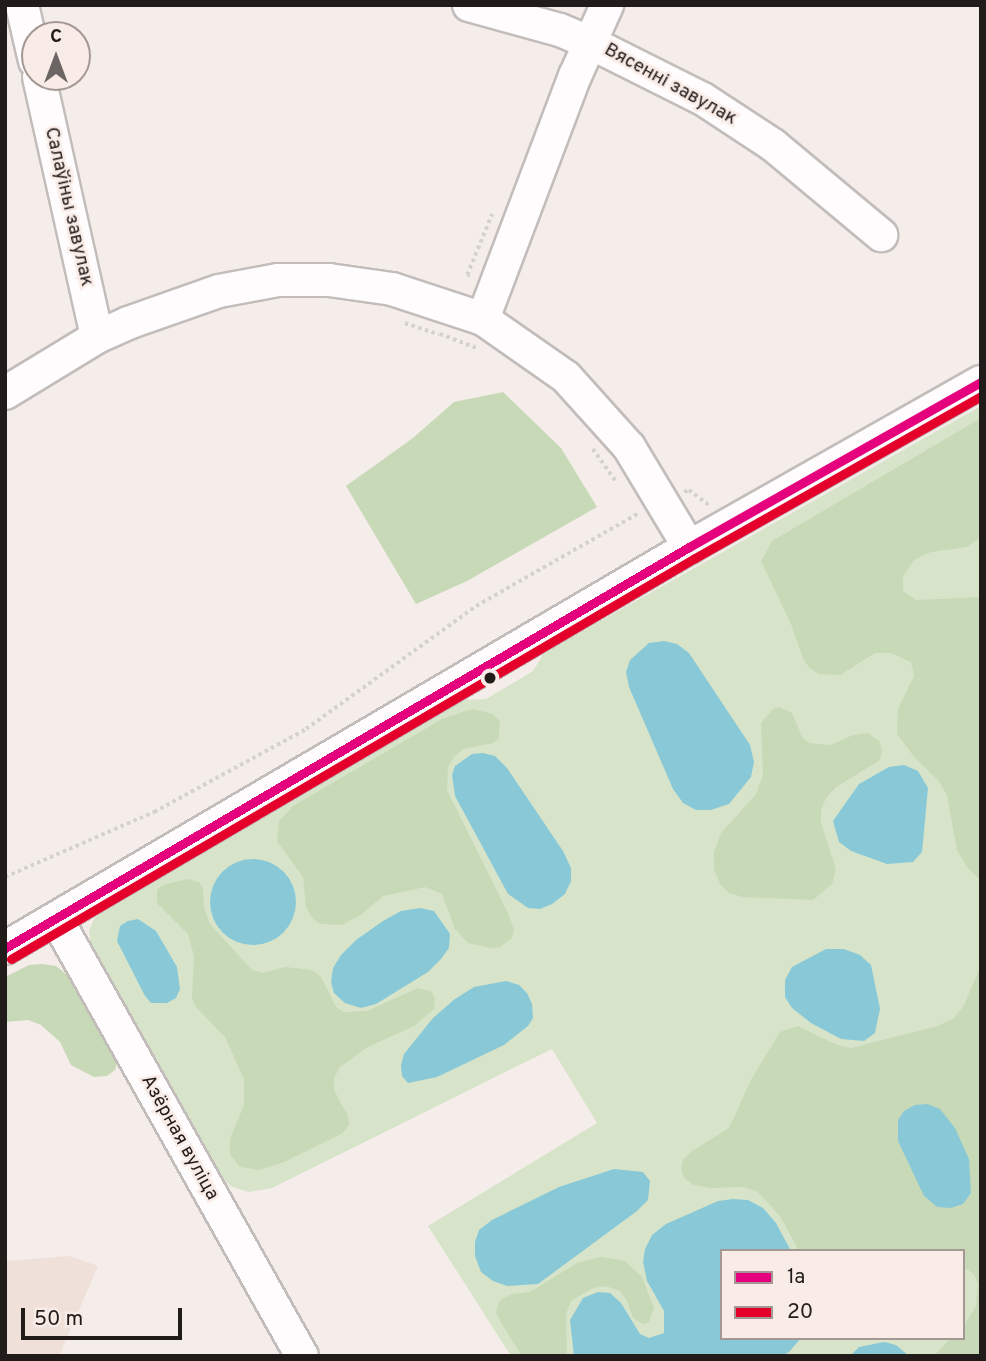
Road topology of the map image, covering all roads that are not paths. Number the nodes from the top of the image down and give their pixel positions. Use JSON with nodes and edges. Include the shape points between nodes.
{"nodes":[{"id":1,"x":469,"y":5,"type":"edge"},
{"id":2,"x":607,"y":5,"type":"edge"},
{"id":3,"x":591,"y":43,"type":"junction"},
{"id":4,"x":41,"y":91,"type":"edge"},
{"id":5,"x":881,"y":234,"type":"dead end"},
{"id":6,"x":483,"y":318,"type":"junction"},
{"id":7,"x":97,"y":337,"type":"junction"},
{"id":8,"x":981,"y":382,"type":"edge"},
{"id":9,"x":5,"y":393,"type":"edge"},
{"id":10,"x":689,"y":547,"type":"junction"},
{"id":11,"x":57,"y":920,"type":"junction"},
{"id":12,"x":5,"y":948,"type":"edge"},
{"id":13,"x":302,"y":1356,"type":"edge"}],
"edges":[{"from":1,"to":3,"type":"street","name":"Вясенні завулак"},
{"from":2,"to":3,"type":"street"},
{"from":3,"to":5,"type":"street","name":"Вясенні завулак","via":[[703,99],[774,145]]},
{"from":3,"to":6,"type":"street"},
{"from":4,"to":7,"type":"street","name":"Салаўіны завулак"},
{"from":6,"to":7,"type":"street","via":[[392,289],[329,280],[278,280],[219,291]]},
{"from":6,"to":10,"type":"street","via":[[566,377],[629,447],[644,505]]},
{"from":7,"to":9,"type":"street"},
{"from":8,"to":10,"type":"street"},
{"from":10,"to":11,"type":"street"},
{"from":11,"to":12,"type":"street"},
{"from":11,"to":13,"type":"street","name":"Азёрная вуліца"}]}
